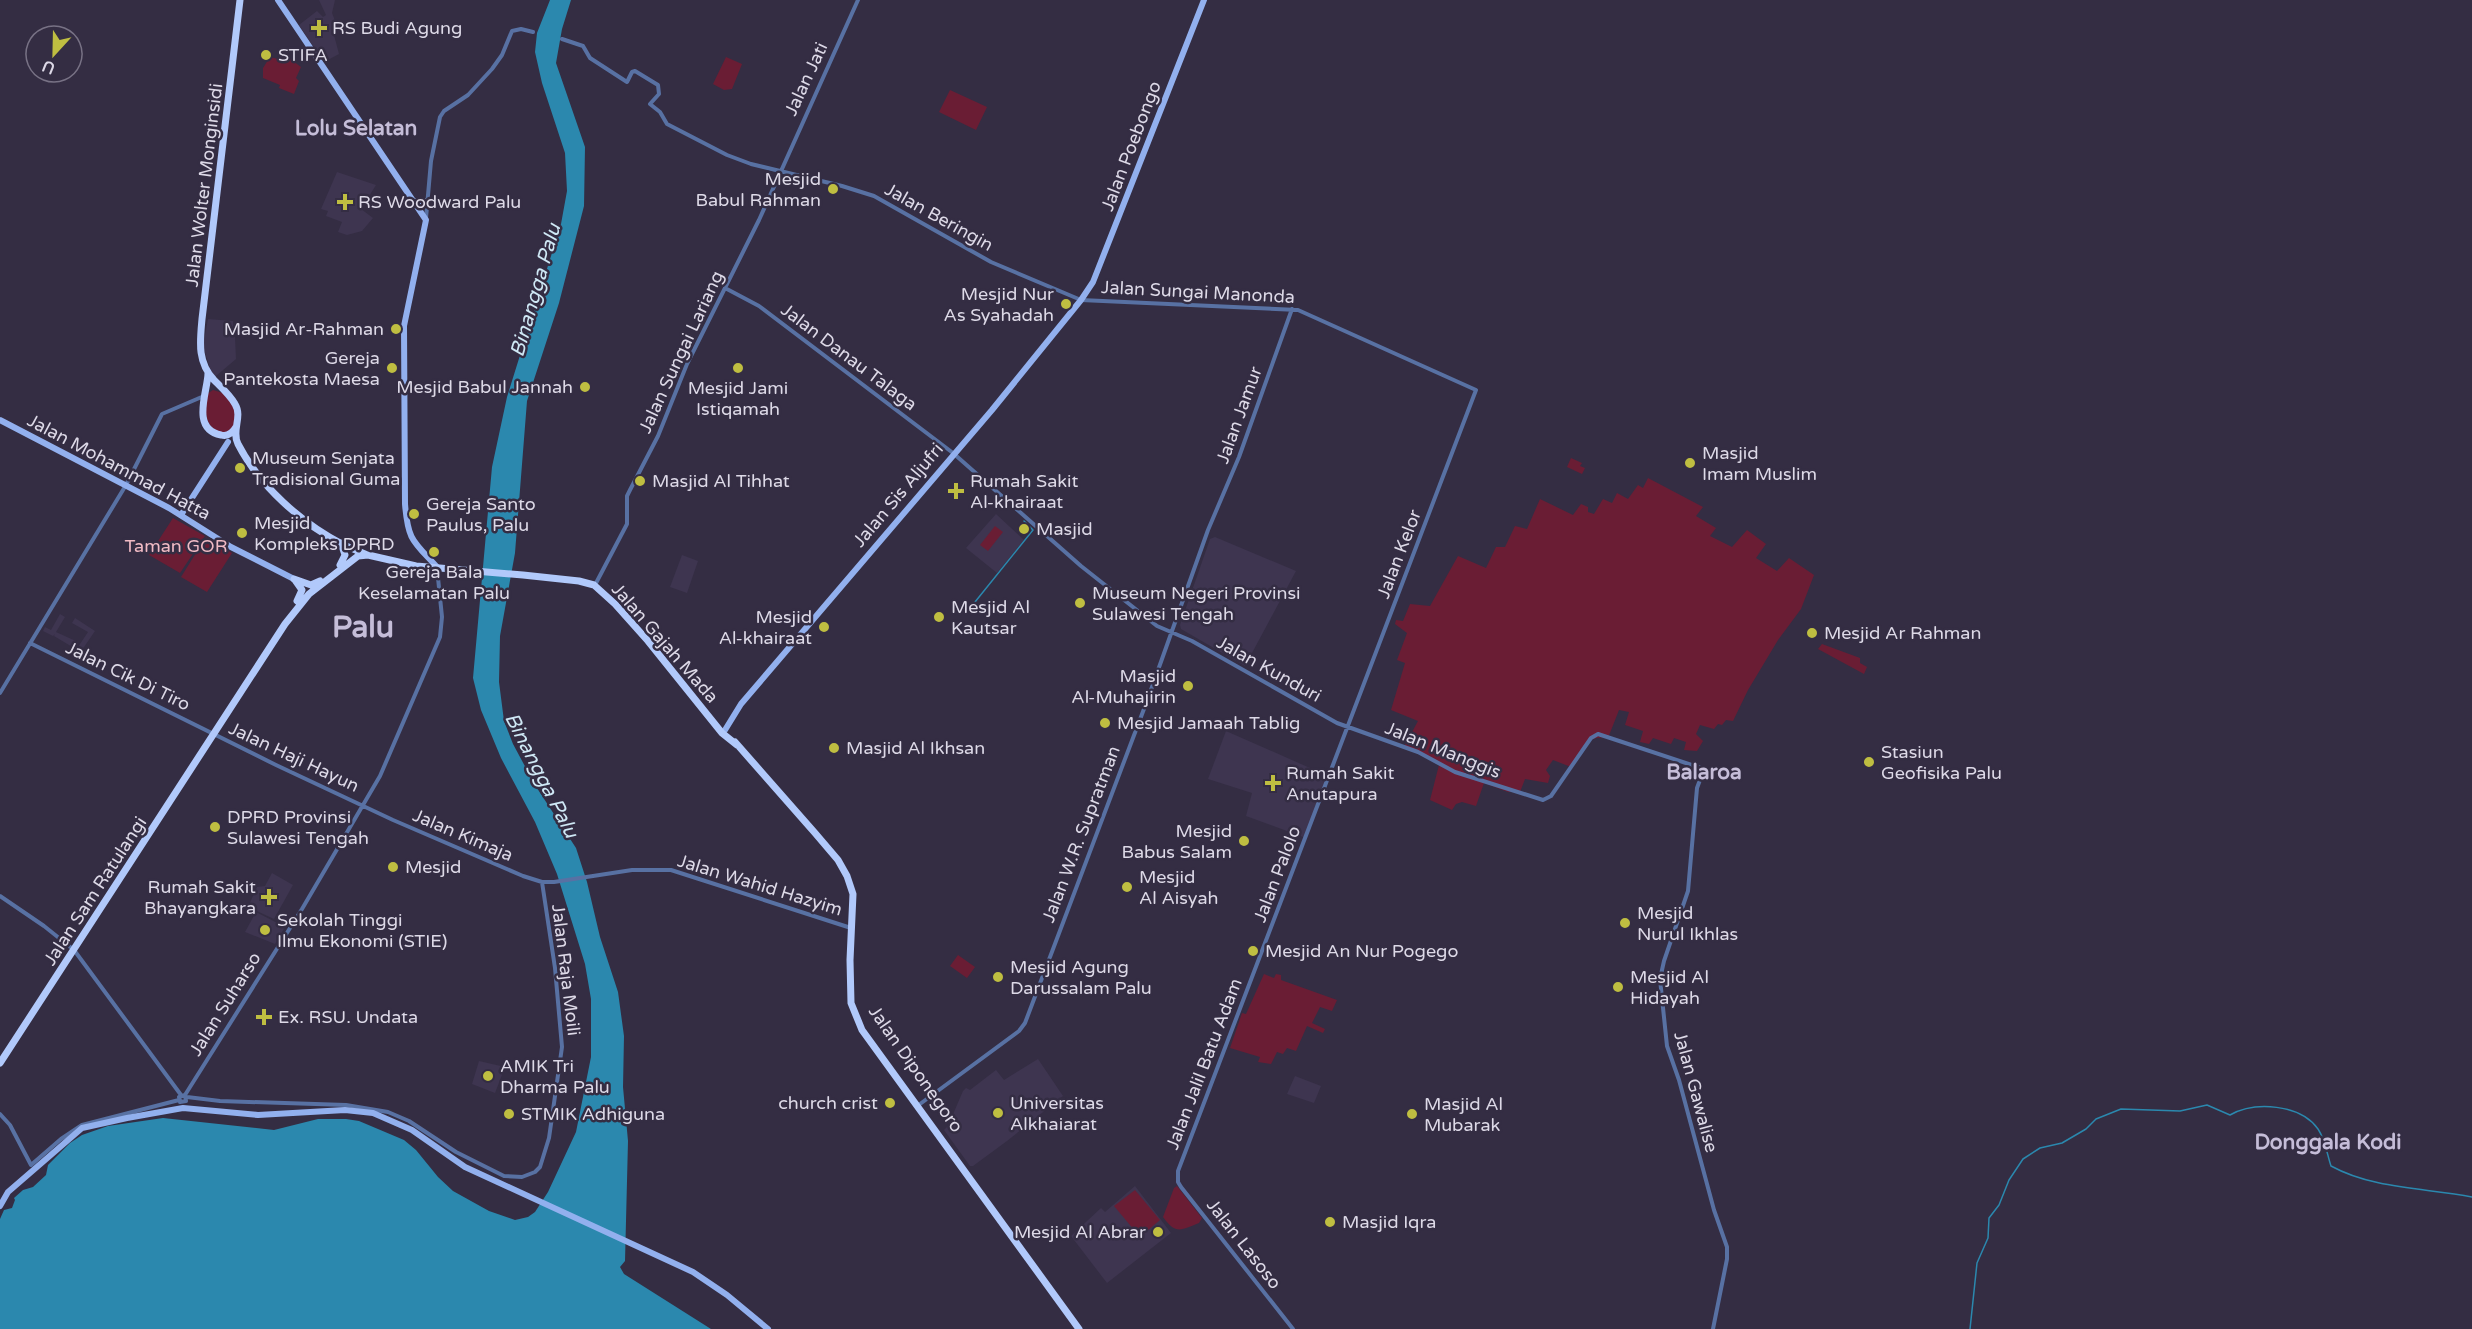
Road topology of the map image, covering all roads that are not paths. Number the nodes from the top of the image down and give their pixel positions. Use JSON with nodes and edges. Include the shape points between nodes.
{"nodes":[{"id":1,"x":240,"y":0,"type":"edge"},
{"id":2,"x":278,"y":0,"type":"edge"},
{"id":3,"x":858,"y":0,"type":"edge"},
{"id":4,"x":1204,"y":0,"type":"edge"},
{"id":5,"x":533,"y":32,"type":"dead end"},
{"id":6,"x":562,"y":39,"type":"dead end"},
{"id":7,"x":780,"y":170,"type":"junction"},
{"id":8,"x":415,"y":201,"type":"junction"},
{"id":9,"x":427,"y":201,"type":"junction"},
{"id":10,"x":426,"y":220,"type":"junction"},
{"id":11,"x":725,"y":288,"type":"junction"},
{"id":12,"x":1081,"y":300,"type":"junction"},
{"id":13,"x":1292,"y":309,"type":"junction"},
{"id":14,"x":208,"y":373,"type":"junction"},
{"id":15,"x":1476,"y":390,"type":"joint"},
{"id":16,"x":224,"y":391,"type":"junction"},
{"id":17,"x":205,"y":394,"type":"junction"},
{"id":18,"x":0,"y":422,"type":"edge"},
{"id":19,"x":237,"y":425,"type":"junction"},
{"id":20,"x":226,"y":439,"type":"junction"},
{"id":21,"x":237,"y":443,"type":"junction"},
{"id":22,"x":953,"y":453,"type":"junction"},
{"id":23,"x":125,"y":487,"type":"junction"},
{"id":24,"x":181,"y":515,"type":"junction"},
{"id":25,"x":1209,"y":530,"type":"joint"},
{"id":26,"x":206,"y":532,"type":"junction"},
{"id":27,"x":340,"y":543,"type":"junction"},
{"id":28,"x":368,"y":555,"type":"junction"},
{"id":29,"x":437,"y":567,"type":"junction"},
{"id":30,"x":296,"y":581,"type":"junction"},
{"id":31,"x":594,"y":585,"type":"junction"},
{"id":32,"x":314,"y":590,"type":"junction"},
{"id":33,"x":1116,"y":596,"type":"joint"},
{"id":34,"x":285,"y":624,"type":"junction"},
{"id":35,"x":1171,"y":633,"type":"junction"},
{"id":36,"x":30,"y":643,"type":"junction"},
{"id":37,"x":0,"y":693,"type":"edge"},
{"id":38,"x":738,"y":709,"type":"junction"},
{"id":39,"x":713,"y":720,"type":"junction"},
{"id":40,"x":1348,"y":727,"type":"junction"},
{"id":41,"x":725,"y":730,"type":"joint"},
{"id":42,"x":214,"y":734,"type":"junction"},
{"id":43,"x":737,"y":745,"type":"junction"},
{"id":44,"x":1704,"y":769,"type":"joint"},
{"id":45,"x":363,"y":805,"type":"junction"},
{"id":46,"x":542,"y":882,"type":"junction"},
{"id":47,"x":554,"y":882,"type":"joint"},
{"id":48,"x":0,"y":896,"type":"edge"},
{"id":49,"x":851,"y":929,"type":"junction"},
{"id":50,"x":74,"y":950,"type":"junction"},
{"id":51,"x":1258,"y":963,"type":"joint"},
{"id":52,"x":0,"y":1063,"type":"edge"},
{"id":53,"x":183,"y":1097,"type":"junction"},
{"id":54,"x":920,"y":1104,"type":"junction"},
{"id":55,"x":0,"y":1114,"type":"edge"},
{"id":56,"x":1178,"y":1175,"type":"joint"},
{"id":57,"x":0,"y":1206,"type":"edge"},
{"id":58,"x":1035,"y":1264,"type":"junction"},
{"id":59,"x":768,"y":1329,"type":"edge"},
{"id":60,"x":1081,"y":1329,"type":"edge"},
{"id":61,"x":1293,"y":1329,"type":"edge"},
{"id":62,"x":1713,"y":1329,"type":"edge"}],
"edges":[{"from":1,"to":14,"type":"highway","name":"Jalan Wolter Monginsidi","via":[[200,340]]},
{"from":2,"to":8,"type":"main road"},
{"from":3,"to":7,"type":"street","name":"Jalan Jati"},
{"from":4,"to":12,"type":"main road","name":"Jalan Poebongo","via":[[1105,256]]},
{"from":5,"to":9,"type":"street","via":[[512,31],[492,69],[440,117]]},
{"from":6,"to":7,"type":"street","name":"Jalan Beringin","via":[[583,46],[592,60],[627,82],[635,71],[658,85],[658,94],[650,104],[667,124],[727,155]]},
{"from":7,"to":11,"type":"street","name":"Jalan Sungai Lariang"},
{"from":7,"to":12,"type":"street","name":"Jalan Beringin","via":[[874,196],[992,262]]},
{"from":8,"to":9,"type":"main road"},
{"from":8,"to":10,"type":"main road"},
{"from":9,"to":10,"type":"street"},
{"from":10,"to":29,"type":"main road","via":[[404,322],[405,510],[410,538]]},
{"from":11,"to":22,"type":"street","name":"Jalan Danau Talaga","via":[[759,306]]},
{"from":11,"to":31,"type":"street","name":"Jalan Sungai Lariang","via":[[627,499],[625,529]]},
{"from":12,"to":13,"type":"street","name":"Jalan Sungai Manonda"},
{"from":12,"to":22,"type":"main road","name":"Jalan Sis Aljufri"},
{"from":13,"to":15,"type":"street","name":"Jalan Sungai Manonda","via":[[1310,313]]},
{"from":13,"to":25,"type":"street","name":"Jalan Jamur"},
{"from":14,"to":16,"type":"highway","name":"Jalan Wolter Monginsidi"},
{"from":14,"to":17,"type":"highway","name":"Jalan Wolter Monginsidi"},
{"from":15,"to":40,"type":"street","name":"Jalan Kelor"},
{"from":16,"to":17,"type":"highway","via":[[214,389]]},
{"from":16,"to":19,"type":"highway","name":"Jalan Wolter Monginsidi","via":[[237,407]]},
{"from":17,"to":20,"type":"highway","name":"Jalan Wolter Monginsidi","via":[[204,421]]},
{"from":17,"to":23,"type":"street","via":[[162,414]]},
{"from":18,"to":23,"type":"main road","name":"Jalan Mohammad Hatta"},
{"from":19,"to":20,"type":"highway"},
{"from":19,"to":21,"type":"highway","name":"Jalan Wolter Monginsidi"},
{"from":20,"to":21,"type":"highway"},
{"from":20,"to":24,"type":"main road"},
{"from":21,"to":27,"type":"highway","name":"Jalan Gajah Mada","via":[[268,486],[293,510]]},
{"from":22,"to":33,"type":"street","name":"Jalan Danau Talaga"},
{"from":22,"to":38,"type":"main road","name":"Jalan Sis Aljufri"},
{"from":23,"to":24,"type":"main road","name":"Jalan Mohammad Hatta"},
{"from":23,"to":26,"type":"main road","name":"Jalan Mohammad Hatta"},
{"from":23,"to":36,"type":"street"},
{"from":24,"to":26,"type":"main road","name":"Jalan Mohammad Hatta"},
{"from":25,"to":35,"type":"street","name":"Jalan W.R. Supratman"},
{"from":26,"to":30,"type":"main road","name":"Jalan Mohammad Hatta"},
{"from":27,"to":28,"type":"highway","name":"Jalan Gajah Mada"},
{"from":27,"to":30,"type":"highway","via":[[344,560],[318,582],[311,585]]},
{"from":28,"to":29,"type":"highway","name":"Jalan Gajah Mada","via":[[400,564]]},
{"from":28,"to":32,"type":"highway","via":[[354,558]]},
{"from":29,"to":31,"type":"highway","name":"Jalan Gajah Mada"},
{"from":29,"to":45,"type":"street","name":"Jalan Suharso","via":[[440,637],[391,753]]},
{"from":30,"to":32,"type":"highway"},
{"from":30,"to":34,"type":"highway","via":[[301,594]]},
{"from":31,"to":39,"type":"highway","name":"Jalan Gajah Mada","via":[[648,641]]},
{"from":32,"to":34,"type":"highway"},
{"from":33,"to":35,"type":"street","name":"Jalan Kunduri"},
{"from":34,"to":42,"type":"highway","name":"Jalan Sam Ratulangi"},
{"from":35,"to":40,"type":"street","name":"Jalan Kunduri"},
{"from":35,"to":54,"type":"street","name":"Jalan W.R. Supratman","via":[[1025,1023]]},
{"from":36,"to":37,"type":"street"},
{"from":36,"to":42,"type":"street","name":"Jalan Cik Di Tiro"},
{"from":38,"to":39,"type":"main road","name":"Jalan Sis Aljufri","via":[[724,723]]},
{"from":38,"to":41,"type":"main road","name":"Jalan Sis Aljufri"},
{"from":39,"to":43,"type":"highway","name":"Jalan Gajah Mada"},
{"from":40,"to":44,"type":"street","name":"Jalan Manggis","via":[[1418,752],[1455,772],[1543,800],[1551,796],[1591,738],[1598,735]]},
{"from":40,"to":51,"type":"street","name":"Jalan Palolo"},
{"from":41,"to":43,"type":"highway"},
{"from":42,"to":45,"type":"street","name":"Jalan Haji Hayun"},
{"from":42,"to":50,"type":"highway","name":"Jalan Sam Ratulangi"},
{"from":43,"to":49,"type":"highway","via":[[841,864],[852,892]]},
{"from":44,"to":62,"type":"street","name":"Jalan Gawalise","via":[[1697,788],[1688,891],[1660,979],[1670,1055],[1727,1247]]},
{"from":45,"to":46,"type":"street","name":"Jalan Kimaja"},
{"from":45,"to":53,"type":"street","name":"Jalan Suharso"},
{"from":46,"to":47,"type":"street","name":"Jalan Kimaja"},
{"from":46,"to":53,"type":"street","name":"Jalan Raja Moili","via":[[562,1047],[553,1119],[540,1167],[530,1174],[510,1177],[456,1152],[388,1112],[346,1105]]},
{"from":47,"to":49,"type":"street","name":"Jalan Wahid Hazyim","via":[[639,870],[671,870]]},
{"from":48,"to":50,"type":"street"},
{"from":49,"to":54,"type":"highway","name":"Jalan Diponegoro","via":[[853,987],[859,1018]]},
{"from":49,"to":58,"type":"highway","name":"Jalan Diponegoro","via":[[849,984],[854,1014]]},
{"from":50,"to":52,"type":"highway","name":"Jalan Sam Ratulangi"},
{"from":50,"to":53,"type":"street"},
{"from":51,"to":56,"type":"street","name":"Jalan Jalil Batu Adam"},
{"from":53,"to":55,"type":"street","via":[[82,1125],[31,1165]]},
{"from":54,"to":58,"type":"highway","name":"Jalan Diponegoro"},
{"from":56,"to":61,"type":"street","name":"Jalan Lasoso","via":[[1181,1187]]},
{"from":57,"to":59,"type":"main road","via":[[16,1184],[82,1128],[183,1108],[258,1114],[345,1110],[373,1113],[412,1130],[465,1167],[693,1272],[727,1294]]},
{"from":58,"to":60,"type":"highway","name":"Jalan Diponegoro"}]}
